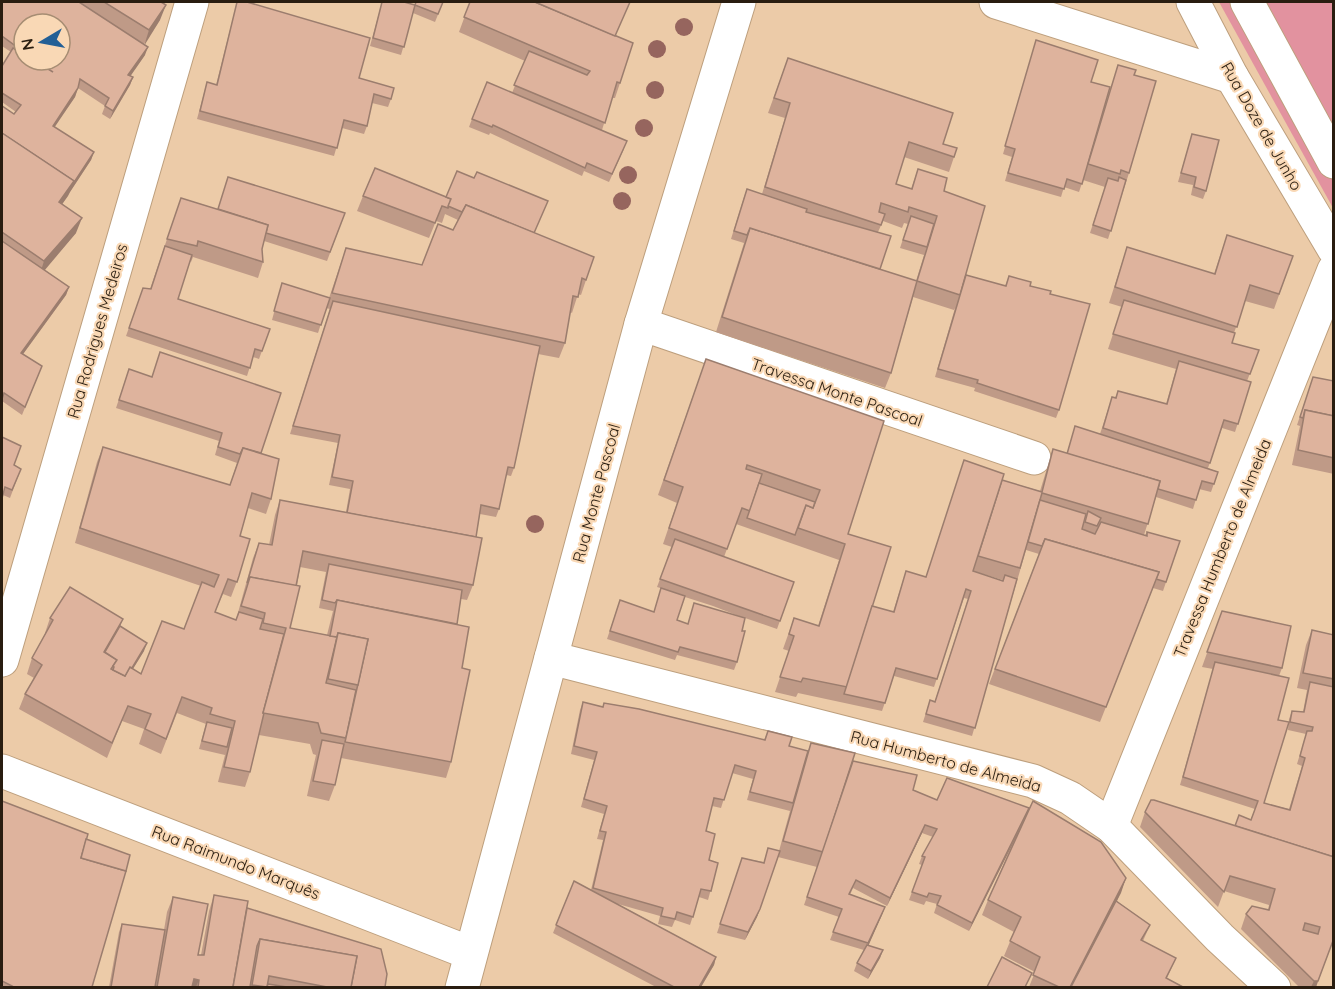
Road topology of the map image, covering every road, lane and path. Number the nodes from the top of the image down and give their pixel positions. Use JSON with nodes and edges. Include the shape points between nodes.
{"nodes":[{"id":1,"x":192,"y":2,"type":"edge"},
{"id":2,"x":739,"y":2,"type":"edge"},
{"id":3,"x":996,"y":2,"type":"edge"},
{"id":4,"x":1193,"y":2,"type":"edge"},
{"id":5,"x":1247,"y":2,"type":"edge"},
{"id":6,"x":1232,"y":77,"type":"junction"},
{"id":7,"x":1334,"y":162,"type":"edge"},
{"id":8,"x":1334,"y":249,"type":"edge"},
{"id":9,"x":1334,"y":270,"type":"edge"},
{"id":10,"x":641,"y":324,"type":"junction"},
{"id":11,"x":1034,"y":458,"type":"dead end"},
{"id":12,"x":551,"y":658,"type":"junction"},
{"id":13,"x":2,"y":660,"type":"edge"},
{"id":14,"x":2,"y":771,"type":"edge"},
{"id":15,"x":1111,"y":826,"type":"junction"},
{"id":16,"x":470,"y":954,"type":"junction"},
{"id":17,"x":462,"y":987,"type":"edge"},
{"id":18,"x":1274,"y":987,"type":"edge"}],
"edges":[{"from":1,"to":13,"type":"street","name":"Rua Rodrigues Medeiros"},
{"from":2,"to":10,"type":"street","name":"Rua Monte Pascoal"},
{"from":3,"to":6,"type":"street"},
{"from":4,"to":6,"type":"street","name":"Rua Doze de Junho"},
{"from":5,"to":7,"type":"street"},
{"from":6,"to":8,"type":"street","name":"Rua Doze de Junho"},
{"from":9,"to":15,"type":"street","name":"Travessa Humberto de Almeida"},
{"from":10,"to":11,"type":"street","name":"Travessa Monte Pascoal"},
{"from":10,"to":12,"type":"street","name":"Rua Monte Pascoal"},
{"from":12,"to":15,"type":"street","name":"Rua Humberto de Almeida","via":[[1033,781],[1070,798]]},
{"from":12,"to":16,"type":"street","name":"Rua Monte Pascoal"},
{"from":14,"to":16,"type":"street","name":"Rua Raimundo Marquês"},
{"from":15,"to":18,"type":"street","name":"Rua Humberto de Almeida","via":[[1220,938]]},
{"from":16,"to":17,"type":"street","name":"Rua Monte Pascoal"}]}
